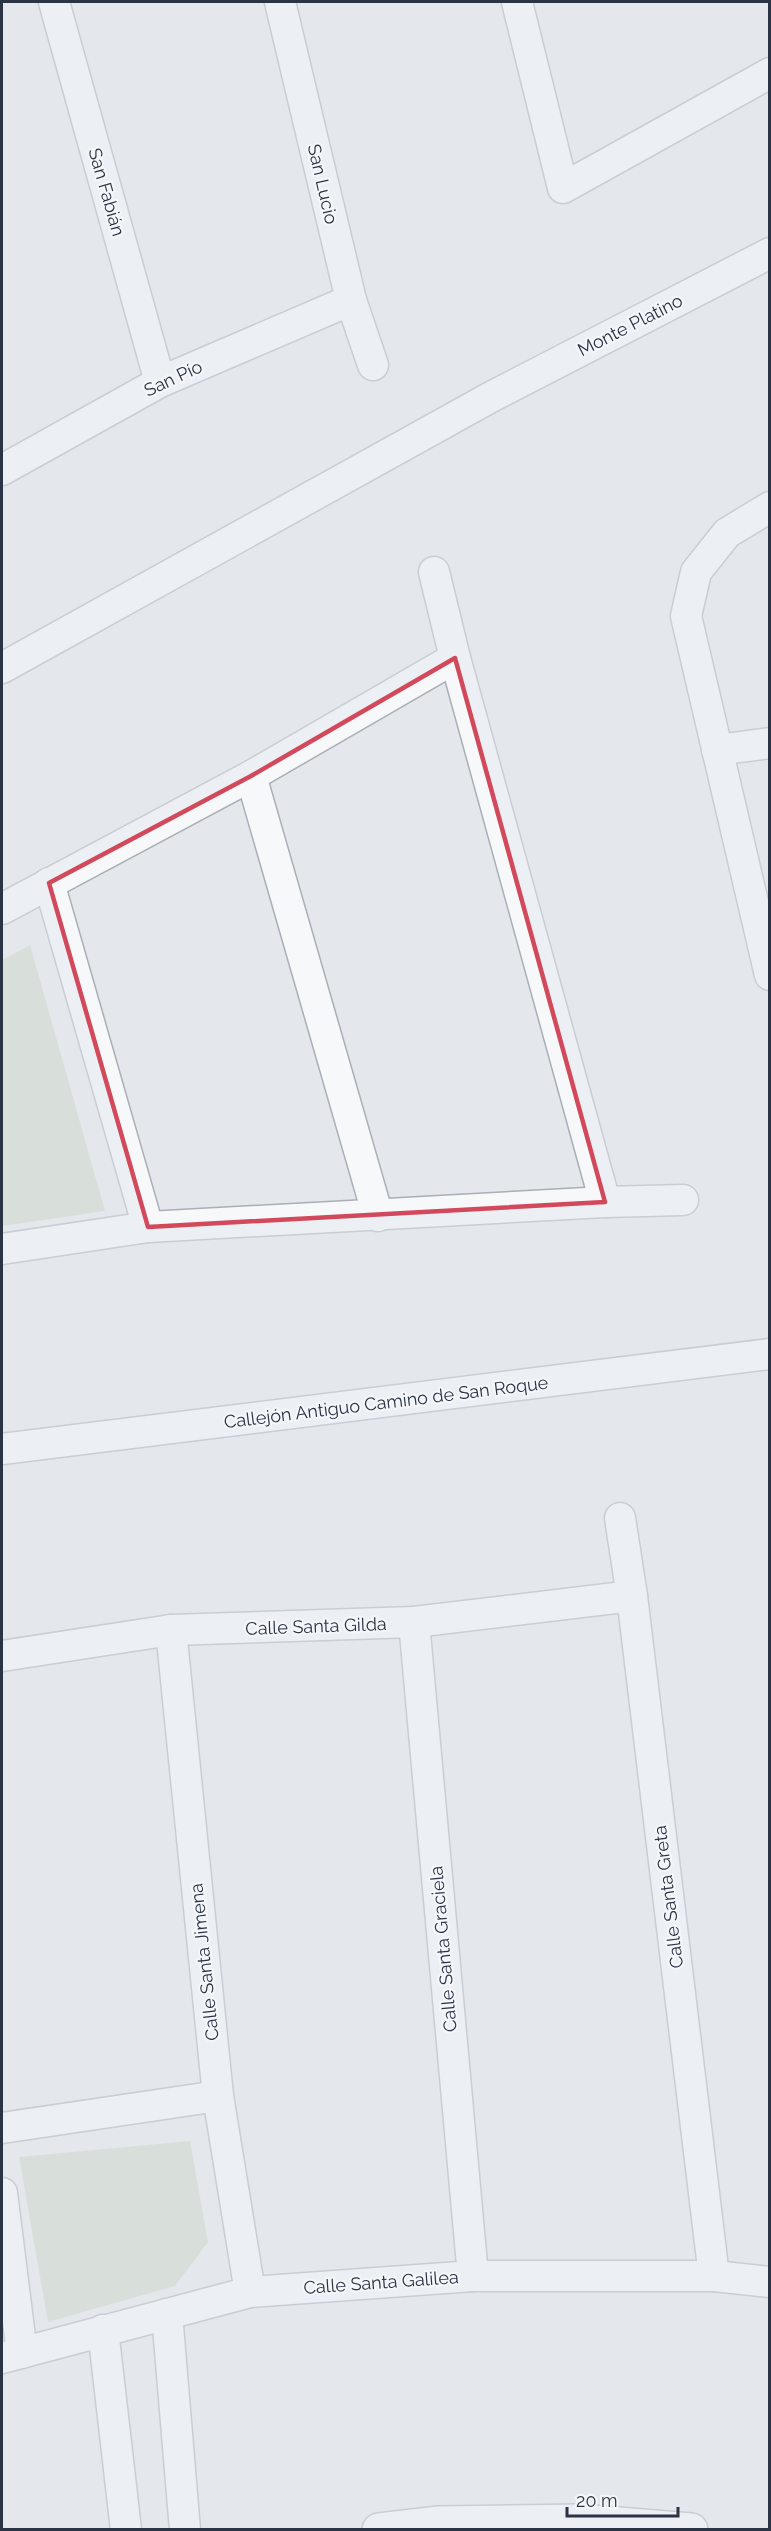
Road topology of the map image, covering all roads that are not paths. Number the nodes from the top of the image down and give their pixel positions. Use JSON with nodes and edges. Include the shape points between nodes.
{"nodes":[{"id":1,"x":54,"y":2,"type":"edge"},
{"id":2,"x":280,"y":2,"type":"edge"},
{"id":3,"x":517,"y":2,"type":"edge"},
{"id":4,"x":770,"y":73,"type":"edge"},
{"id":5,"x":770,"y":254,"type":"edge"},
{"id":6,"x":351,"y":300,"type":"junction"},
{"id":7,"x":373,"y":365,"type":"dead end"},
{"id":8,"x":160,"y":382,"type":"junction"},
{"id":9,"x":2,"y":470,"type":"edge"},
{"id":10,"x":770,"y":507,"type":"edge"},
{"id":11,"x":434,"y":572,"type":"dead end"},
{"id":12,"x":455,"y":658,"type":"junction"},
{"id":13,"x":2,"y":668,"type":"edge"},
{"id":14,"x":770,"y":743,"type":"edge"},
{"id":15,"x":717,"y":750,"type":"junction"},
{"id":16,"x":251,"y":776,"type":"junction"},
{"id":17,"x":49,"y":883,"type":"junction"},
{"id":18,"x":2,"y":909,"type":"edge"},
{"id":19,"x":769,"y":971,"type":"edge"},
{"id":20,"x":682,"y":1200,"type":"dead end"},
{"id":21,"x":605,"y":1202,"type":"junction"},
{"id":22,"x":378,"y":1216,"type":"junction"},
{"id":23,"x":148,"y":1227,"type":"junction"},
{"id":24,"x":2,"y":1249,"type":"edge"},
{"id":25,"x":770,"y":1354,"type":"edge"},
{"id":26,"x":2,"y":1449,"type":"edge"},
{"id":27,"x":620,"y":1518,"type":"dead end"},
{"id":28,"x":632,"y":1596,"type":"junction"},
{"id":29,"x":414,"y":1622,"type":"junction"},
{"id":30,"x":171,"y":1630,"type":"junction"},
{"id":31,"x":2,"y":1656,"type":"edge"},
{"id":32,"x":218,"y":2096,"type":"junction"},
{"id":33,"x":2,"y":2128,"type":"edge"},
{"id":34,"x":2,"y":2193,"type":"edge"},
{"id":35,"x":473,"y":2276,"type":"junction"},
{"id":36,"x":714,"y":2276,"type":"junction"},
{"id":37,"x":770,"y":2282,"type":"edge"},
{"id":38,"x":250,"y":2292,"type":"junction"},
{"id":39,"x":167,"y":2314,"type":"junction"},
{"id":40,"x":104,"y":2330,"type":"junction"},
{"id":41,"x":12,"y":2356,"type":"edge"},
{"id":42,"x":126,"y":2529,"type":"edge"},
{"id":43,"x":185,"y":2529,"type":"edge"},
{"id":44,"x":379,"y":2529,"type":"edge"},
{"id":45,"x":691,"y":2529,"type":"edge"}],
"edges":[{"from":1,"to":8,"type":"street","name":"San Fabián"},
{"from":2,"to":6,"type":"street","name":"San Lucio"},
{"from":3,"to":4,"type":"street","via":[[563,188]]},
{"from":5,"to":13,"type":"street","name":"Monte Platino","via":[[491,397]]},
{"from":6,"to":7,"type":"street","name":"San Lucio"},
{"from":6,"to":8,"type":"street","name":"San Pío"},
{"from":8,"to":9,"type":"street","name":"San Pío"},
{"from":10,"to":15,"type":"street","via":[[727,533],[696,572],[686,616]]},
{"from":11,"to":12,"type":"street"},
{"from":12,"to":16,"type":"street"},
{"from":12,"to":21,"type":"street"},
{"from":14,"to":15,"type":"street"},
{"from":15,"to":19,"type":"street"},
{"from":16,"to":17,"type":"street"},
{"from":16,"to":22,"type":"street"},
{"from":17,"to":18,"type":"street"},
{"from":17,"to":23,"type":"street"},
{"from":20,"to":21,"type":"street"},
{"from":21,"to":22,"type":"street"},
{"from":22,"to":23,"type":"street"},
{"from":23,"to":24,"type":"street"},
{"from":25,"to":26,"type":"street","name":"Callejón Antiguo Camino de San Roque"},
{"from":27,"to":28,"type":"street","name":"Calle Santa Greta"},
{"from":28,"to":29,"type":"street","name":"Calle Santa Gilda"},
{"from":28,"to":36,"type":"street","name":"Calle Santa Greta"},
{"from":29,"to":30,"type":"street","name":"Calle Santa Gilda"},
{"from":29,"to":35,"type":"street","name":"Calle Santa Graciela"},
{"from":30,"to":31,"type":"street","name":"Calle Santa Gilda"},
{"from":30,"to":32,"type":"street","name":"Calle Santa Jimena"},
{"from":32,"to":33,"type":"street"},
{"from":32,"to":38,"type":"street","name":"Calle Santa Jimena"},
{"from":34,"to":41,"type":"street"},
{"from":35,"to":36,"type":"street","name":"Calle Santa Galilea"},
{"from":35,"to":38,"type":"street","name":"Calle Santa Galilea"},
{"from":36,"to":37,"type":"street","name":"Calle Santa Galilea"},
{"from":38,"to":39,"type":"street","name":"Calle Santa Galilea"},
{"from":39,"to":40,"type":"street","name":"Calle Santa Galilea"},
{"from":39,"to":43,"type":"street"},
{"from":40,"to":41,"type":"street","name":"Calle Santa Galilea"},
{"from":40,"to":42,"type":"street"},
{"from":44,"to":45,"type":"street","via":[[439,2523],[582,2521]]}]}
